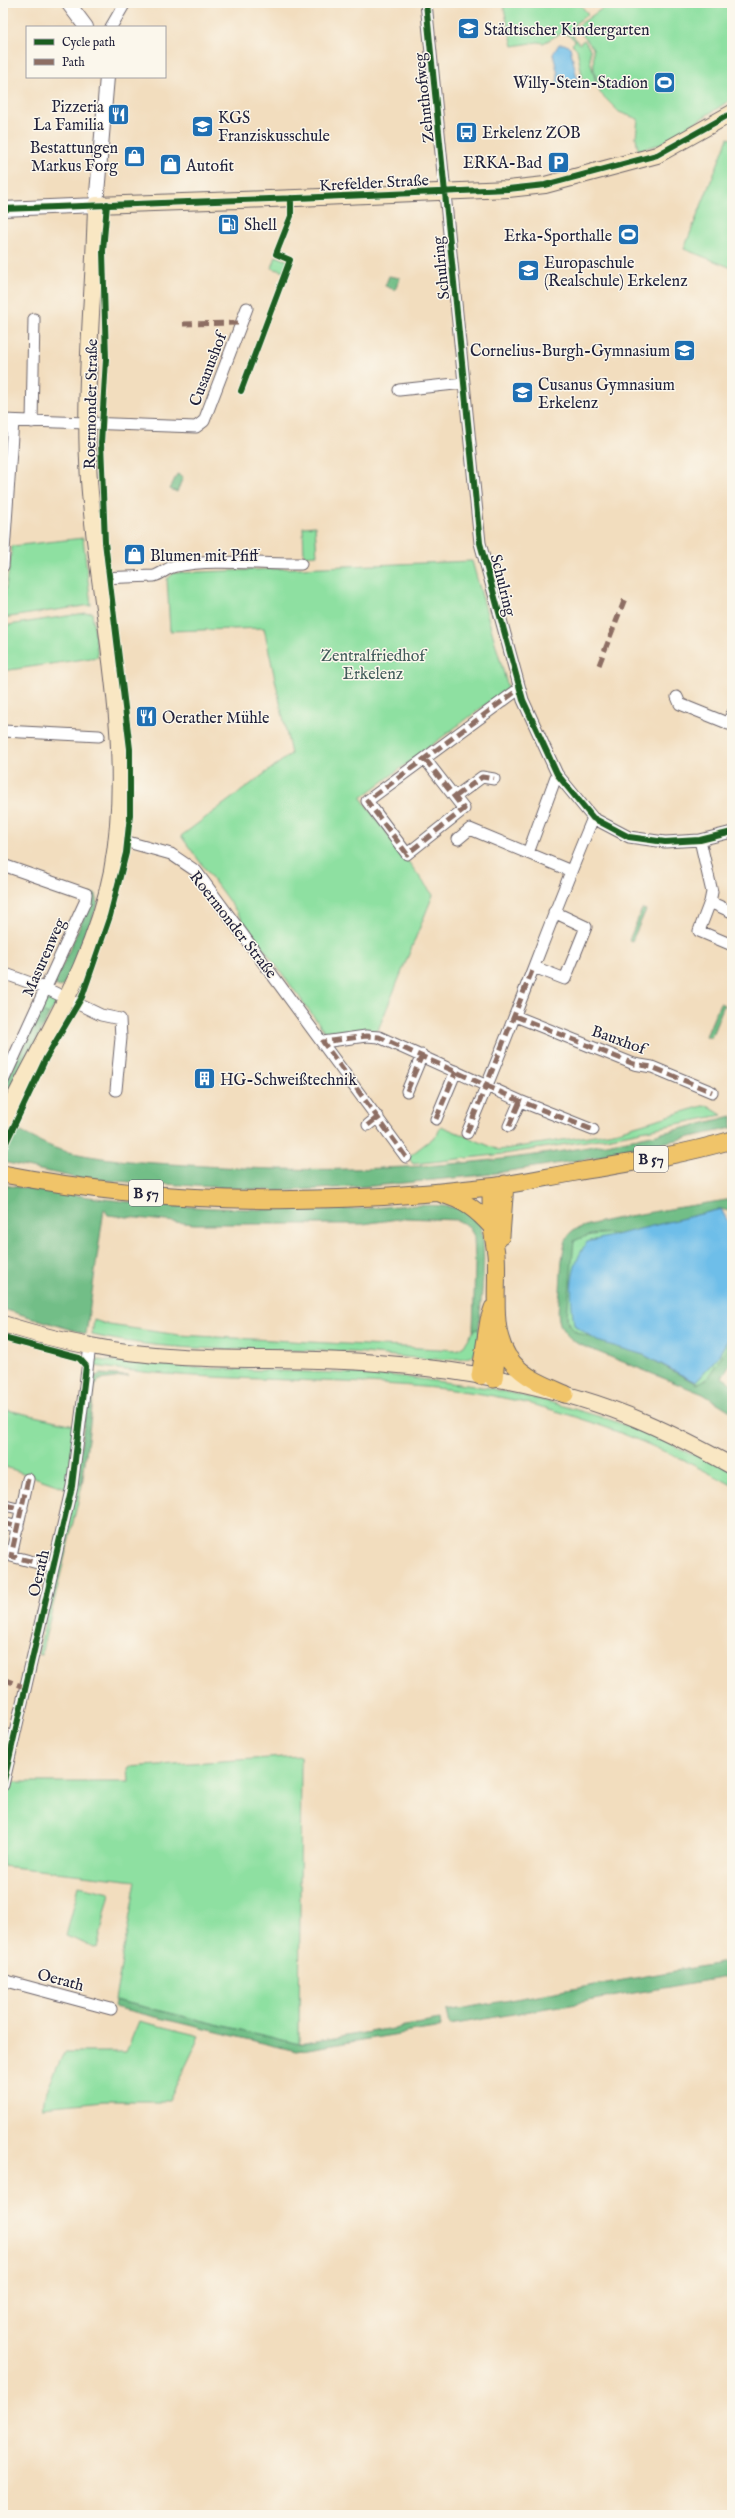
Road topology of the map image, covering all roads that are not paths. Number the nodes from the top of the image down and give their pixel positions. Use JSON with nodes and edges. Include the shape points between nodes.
{"nodes":[{"id":1,"x":68,"y":3,"type":"edge"},
{"id":2,"x":124,"y":3,"type":"edge"},
{"id":3,"x":426,"y":3,"type":"edge"},
{"id":4,"x":85,"y":26,"type":"edge"},
{"id":5,"x":112,"y":26,"type":"edge"},
{"id":6,"x":107,"y":78,"type":"edge"},
{"id":7,"x":732,"y":113,"type":"edge"},
{"id":8,"x":445,"y":191,"type":"junction"},
{"id":9,"x":96,"y":205,"type":"junction"},
{"id":10,"x":3,"y":209,"type":"edge"},
{"id":11,"x":247,"y":308,"type":"dead end"},
{"id":12,"x":34,"y":319,"type":"dead end"},
{"id":13,"x":464,"y":383,"type":"junction"},
{"id":14,"x":399,"y":390,"type":"dead end"},
{"id":15,"x":8,"y":421,"type":"edge"},
{"id":16,"x":32,"y":422,"type":"junction"},
{"id":17,"x":88,"y":423,"type":"junction"},
{"id":18,"x":301,"y":564,"type":"dead end"},
{"id":19,"x":3,"y":566,"type":"edge"},
{"id":20,"x":99,"y":578,"type":"junction"},
{"id":21,"x":519,"y":689,"type":"junction"},
{"id":22,"x":677,"y":697,"type":"dead end"},
{"id":23,"x":731,"y":721,"type":"edge"},
{"id":24,"x":3,"y":731,"type":"edge"},
{"id":25,"x":99,"y":736,"type":"dead end"},
{"id":26,"x":425,"y":759,"type":"junction"},
{"id":27,"x":557,"y":774,"type":"junction"},
{"id":28,"x":494,"y":779,"type":"dead end"},
{"id":29,"x":455,"y":797,"type":"junction"},
{"id":30,"x":593,"y":818,"type":"junction"},
{"id":31,"x":732,"y":832,"type":"edge"},
{"id":32,"x":117,"y":839,"type":"junction"},
{"id":33,"x":458,"y":839,"type":"dead end"},
{"id":34,"x":700,"y":840,"type":"junction"},
{"id":35,"x":528,"y":853,"type":"junction"},
{"id":36,"x":3,"y":865,"type":"edge"},
{"id":37,"x":571,"y":871,"type":"junction"},
{"id":38,"x":710,"y":902,"type":"junction"},
{"id":39,"x":554,"y":912,"type":"junction"},
{"id":40,"x":732,"y":912,"type":"edge"},
{"id":41,"x":732,"y":945,"type":"edge"},
{"id":42,"x":534,"y":967,"type":"junction"},
{"id":43,"x":3,"y":973,"type":"edge"},
{"id":44,"x":47,"y":989,"type":"junction"},
{"id":45,"x":68,"y":998,"type":"junction"},
{"id":46,"x":515,"y":1016,"type":"junction"},
{"id":47,"x":323,"y":1042,"type":"junction"},
{"id":48,"x":422,"y":1055,"type":"junction"},
{"id":49,"x":456,"y":1071,"type":"junction"},
{"id":50,"x":3,"y":1081,"type":"edge"},
{"id":51,"x":488,"y":1085,"type":"junction"},
{"id":52,"x":116,"y":1090,"type":"dead end"},
{"id":53,"x":407,"y":1091,"type":"dead end"},
{"id":54,"x":712,"y":1092,"type":"dead end"},
{"id":55,"x":520,"y":1101,"type":"junction"},
{"id":56,"x":378,"y":1117,"type":"junction"},
{"id":57,"x":436,"y":1119,"type":"dead end"},
{"id":58,"x":3,"y":1122,"type":"edge"},
{"id":59,"x":368,"y":1125,"type":"dead end"},
{"id":60,"x":509,"y":1126,"type":"dead end"},
{"id":61,"x":593,"y":1130,"type":"dead end"},
{"id":62,"x":468,"y":1133,"type":"dead end"},
{"id":63,"x":732,"y":1140,"type":"edge"},
{"id":64,"x":406,"y":1157,"type":"dead end"},
{"id":65,"x":4,"y":1174,"type":"edge"},
{"id":66,"x":498,"y":1186,"type":"junction"},
{"id":67,"x":436,"y":1192,"type":"junction"},
{"id":68,"x":492,"y":1227,"type":"junction"},
{"id":69,"x":496,"y":1254,"type":"junction"},
{"id":70,"x":495,"y":1302,"type":"junction"},
{"id":71,"x":3,"y":1324,"type":"edge"},
{"id":72,"x":498,"y":1327,"type":"junction"},
{"id":73,"x":90,"y":1346,"type":"junction"},
{"id":74,"x":487,"y":1377,"type":"junction"},
{"id":75,"x":565,"y":1394,"type":"junction"},
{"id":76,"x":732,"y":1466,"type":"edge"},
{"id":77,"x":28,"y":1479,"type":"dead end"},
{"id":78,"x":4,"y":1505,"type":"dead end"},
{"id":79,"x":22,"y":1509,"type":"junction"},
{"id":80,"x":3,"y":1523,"type":"edge"},
{"id":81,"x":18,"y":1527,"type":"junction"},
{"id":82,"x":53,"y":1567,"type":"junction"},
{"id":83,"x":3,"y":1785,"type":"edge"},
{"id":84,"x":3,"y":1980,"type":"edge"},
{"id":85,"x":111,"y":2010,"type":"dead end"}],
"edges":[{"from":1,"to":4,"type":"street"},
{"from":2,"to":5,"type":"street"},
{"from":3,"to":8,"type":"street","name":"Zehnthofweg"},
{"from":6,"to":9,"type":"street","name":"Roermonder Straße"},
{"from":7,"to":8,"type":"main road","name":"Krefelder Straße","via":[[657,154],[545,185]]},
{"from":8,"to":9,"type":"main road","name":"Krefelder Straße"},
{"from":8,"to":13,"type":"street","name":"Schulring"},
{"from":9,"to":10,"type":"street","name":"Krefelder Straße"},
{"from":9,"to":17,"type":"main road","name":"Roermonder Straße"},
{"from":11,"to":17,"type":"street","name":"Cusanushof","via":[[204,421],[192,428]]},
{"from":12,"to":16,"type":"street"},
{"from":13,"to":14,"type":"street"},
{"from":13,"to":21,"type":"street","name":"Schulring","via":[[480,543]]},
{"from":15,"to":16,"type":"street","name":"Cusanushof"},
{"from":15,"to":19,"type":"street"},
{"from":16,"to":17,"type":"street","name":"Cusanushof"},
{"from":17,"to":20,"type":"main road","name":"Roermonder Straße","via":[[90,484]]},
{"from":18,"to":20,"type":"street","via":[[211,563],[174,566],[163,574],[154,576]]},
{"from":20,"to":32,"type":"main road","name":"Roermonder Straße","via":[[117,726]]},
{"from":21,"to":26,"type":"street"},
{"from":21,"to":27,"type":"street","name":"Schulring"},
{"from":22,"to":23,"type":"street","via":[[680,704]]},
{"from":24,"to":25,"type":"street"},
{"from":26,"to":29,"type":"street"},
{"from":26,"to":29,"type":"street","via":[[367,801],[407,854],[464,809]]},
{"from":27,"to":30,"type":"street","name":"Schulring"},
{"from":27,"to":35,"type":"street"},
{"from":28,"to":29,"type":"street","via":[[482,777]]},
{"from":30,"to":34,"type":"street","name":"Schulring","via":[[629,837],[666,842]]},
{"from":30,"to":37,"type":"street"},
{"from":31,"to":34,"type":"street","name":"Schulring"},
{"from":32,"to":45,"type":"main road","via":[[104,907]]},
{"from":32,"to":47,"type":"street","name":"Roermonder Straße","via":[[171,854],[196,871]]},
{"from":33,"to":35,"type":"street","via":[[470,829]]},
{"from":34,"to":38,"type":"street","via":[[711,882]]},
{"from":35,"to":37,"type":"street"},
{"from":36,"to":44,"type":"street","name":"Masurenweg","via":[[86,894],[85,902]]},
{"from":37,"to":39,"type":"street"},
{"from":38,"to":40,"type":"street"},
{"from":38,"to":41,"type":"street","via":[[699,931]]},
{"from":39,"to":42,"type":"street"},
{"from":39,"to":42,"type":"street","via":[[586,927],[565,979]]},
{"from":42,"to":46,"type":"street"},
{"from":43,"to":44,"type":"street"},
{"from":44,"to":45,"type":"street"},
{"from":44,"to":50,"type":"street","name":"Masurenweg"},
{"from":45,"to":52,"type":"street","via":[[101,1015],[120,1019],[121,1038]]},
{"from":45,"to":58,"type":"main road"},
{"from":46,"to":51,"type":"street"},
{"from":46,"to":54,"type":"street","name":"Bauxhof"},
{"from":47,"to":48,"type":"street","via":[[366,1036],[379,1037]]},
{"from":47,"to":56,"type":"street","name":"Roermonder Straße"},
{"from":48,"to":49,"type":"street"},
{"from":48,"to":53,"type":"street"},
{"from":49,"to":51,"type":"street"},
{"from":49,"to":57,"type":"street"},
{"from":51,"to":55,"type":"street"},
{"from":51,"to":62,"type":"street"},
{"from":55,"to":60,"type":"street"},
{"from":55,"to":61,"type":"street"},
{"from":56,"to":59,"type":"street"},
{"from":56,"to":64,"type":"street","name":"Roermonder Straße"},
{"from":63,"to":66,"type":"main road","number":"B 57","via":[[657,1158]]},
{"from":65,"to":67,"type":"main road","number":"B 57","via":[[103,1189],[194,1197],[288,1201]]},
{"from":66,"to":67,"type":"main road","number":"B 57"},
{"from":66,"to":68,"type":"main road"},
{"from":66,"to":69,"type":"main road","via":[[503,1227]]},
{"from":67,"to":68,"type":"main road","number":"B 57","via":[[470,1205],[480,1212]]},
{"from":68,"to":69,"type":"main road"},
{"from":69,"to":70,"type":"main road"},
{"from":70,"to":72,"type":"main road"},
{"from":70,"to":74,"type":"main road","via":[[489,1320]]},
{"from":71,"to":73,"type":"main road"},
{"from":72,"to":74,"type":"main road"},
{"from":72,"to":75,"type":"main road","via":[[503,1345],[513,1363],[533,1380]]},
{"from":73,"to":74,"type":"main road","via":[[186,1356],[375,1362]]},
{"from":73,"to":82,"type":"street","name":"Oerath","via":[[72,1486]]},
{"from":74,"to":75,"type":"main road"},
{"from":75,"to":76,"type":"main road","via":[[644,1421]]},
{"from":77,"to":79,"type":"street","name":"Oerath"},
{"from":78,"to":79,"type":"street"},
{"from":79,"to":81,"type":"street","name":"Oerath"},
{"from":80,"to":81,"type":"street"},
{"from":81,"to":82,"type":"street","name":"Oerath","via":[[11,1556]]},
{"from":82,"to":83,"type":"street","name":"Oerath"},
{"from":84,"to":85,"type":"street","name":"Oerath"}]}
